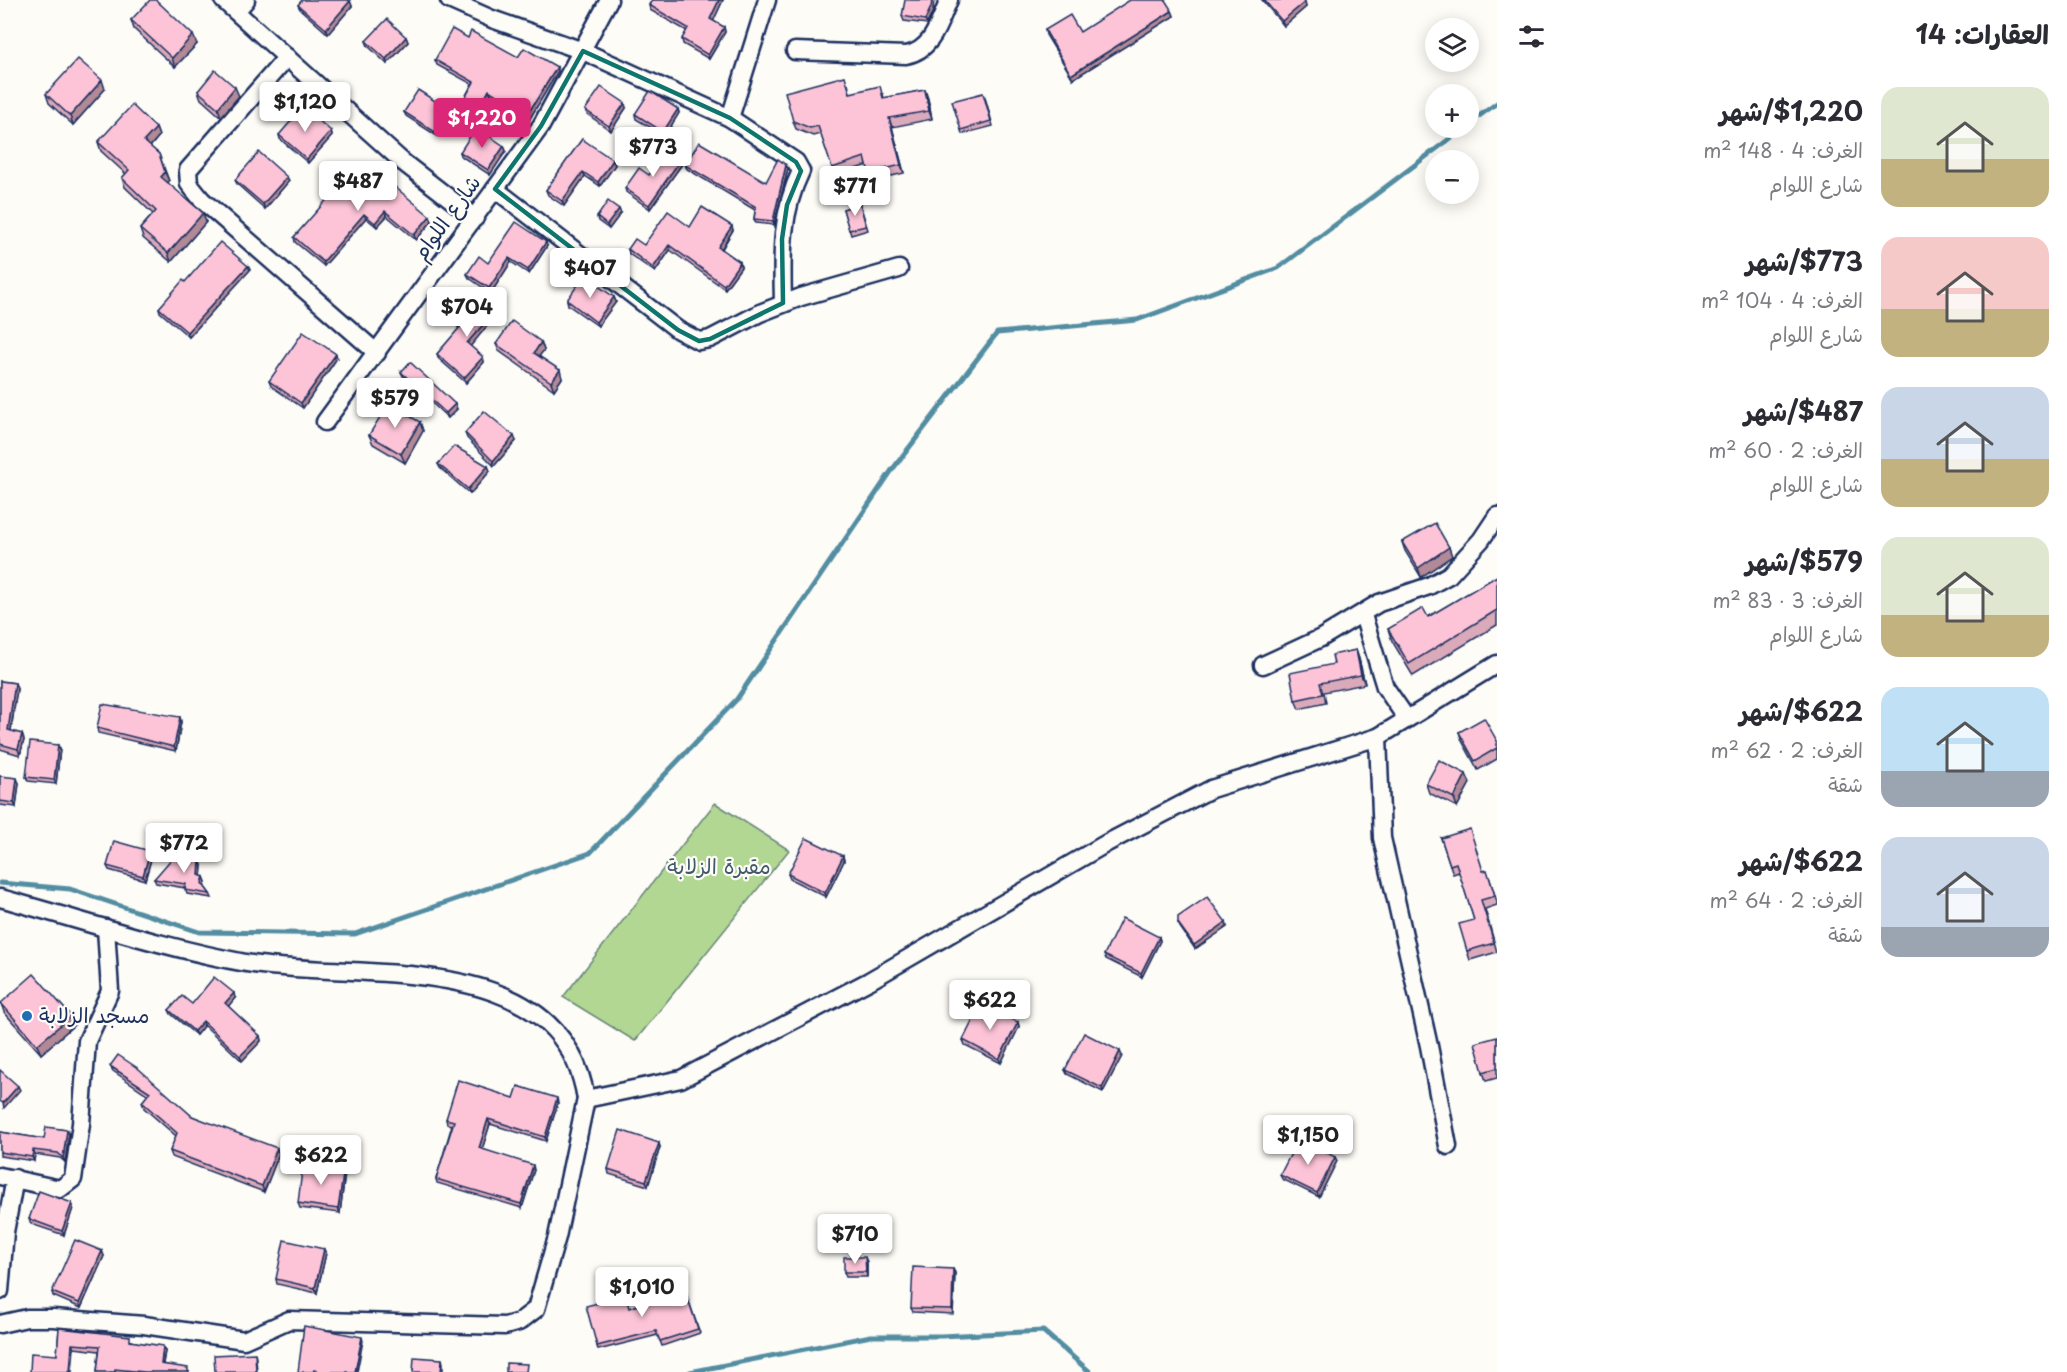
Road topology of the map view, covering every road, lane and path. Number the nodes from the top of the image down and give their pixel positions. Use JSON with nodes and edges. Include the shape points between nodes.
{"nodes":[{"id":1,"x":449,"y":0,"type":"edge"},
{"id":2,"x":609,"y":0,"type":"edge"},
{"id":3,"x":767,"y":0,"type":"edge"},
{"id":4,"x":949,"y":0,"type":"edge"},
{"id":5,"x":235,"y":4,"type":"edge"},
{"id":6,"x":583,"y":51,"type":"junction"},
{"id":7,"x":795,"y":51,"type":"dead end"},
{"id":8,"x":287,"y":57,"type":"junction"},
{"id":9,"x":730,"y":118,"type":"junction"},
{"id":10,"x":495,"y":189,"type":"junction"},
{"id":11,"x":475,"y":218,"type":"junction"},
{"id":12,"x":899,"y":269,"type":"dead end"},
{"id":13,"x":783,"y":303,"type":"junction"},
{"id":14,"x":377,"y":353,"type":"junction"},
{"id":15,"x":325,"y":422,"type":"dead end"},
{"id":16,"x":1497,"y":516,"type":"edge"},
{"id":17,"x":1363,"y":615,"type":"junction"},
{"id":18,"x":1497,"y":664,"type":"edge"},
{"id":19,"x":1263,"y":665,"type":"dead end"},
{"id":20,"x":1407,"y":719,"type":"junction"},
{"id":21,"x":1378,"y":737,"type":"junction"},
{"id":22,"x":0,"y":898,"type":"edge"},
{"id":23,"x":106,"y":928,"type":"junction"},
{"id":24,"x":586,"y":1099,"type":"junction"},
{"id":25,"x":1448,"y":1146,"type":"dead end"},
{"id":26,"x":7,"y":1177,"type":"edge"},
{"id":27,"x":1,"y":1261,"type":"edge"},
{"id":28,"x":0,"y":1291,"type":"edge"},
{"id":29,"x":0,"y":1324,"type":"edge"}],
"edges":[{"from":1,"to":6,"type":"street"},
{"from":2,"to":6,"type":"street","name":"شارع اللوام"},
{"from":3,"to":9,"type":"street"},
{"from":4,"to":7,"type":"street","via":[[930,41],[918,53]]},
{"from":5,"to":8,"type":"street"},
{"from":6,"to":9,"type":"street"},
{"from":6,"to":10,"type":"street","name":"شارع اللوام","via":[[541,126]]},
{"from":8,"to":11,"type":"street","via":[[404,163]]},
{"from":8,"to":14,"type":"street","via":[[188,170],[189,184],[202,200]]},
{"from":9,"to":13,"type":"street","via":[[801,168],[787,205],[782,239]]},
{"from":10,"to":11,"type":"street","name":"شارع اللوام"},
{"from":10,"to":13,"type":"street","via":[[678,330],[699,340],[719,336]]},
{"from":11,"to":14,"type":"street","name":"شارع اللوام"},
{"from":12,"to":13,"type":"street"},
{"from":14,"to":15,"type":"street","name":"شارع اللوام"},
{"from":16,"to":17,"type":"street","via":[[1482,540],[1449,575],[1379,603]]},
{"from":17,"to":19,"type":"street"},
{"from":17,"to":20,"type":"street","via":[[1385,687]]},
{"from":18,"to":20,"type":"street"},
{"from":20,"to":21,"type":"street"},
{"from":21,"to":24,"type":"street","via":[[1211,789],[1107,843],[870,981],[681,1079]]},
{"from":21,"to":25,"type":"street","via":[[1382,838]]},
{"from":22,"to":23,"type":"street"},
{"from":23,"to":24,"type":"street","via":[[250,963],[404,975],[468,983],[495,992],[550,1027],[573,1052]]},
{"from":23,"to":26,"type":"street","via":[[110,991],[87,1041],[73,1179],[60,1189]]},
{"from":24,"to":29,"type":"street","via":[[557,1237],[536,1308],[519,1322],[505,1326],[289,1320],[244,1340],[144,1325],[52,1318]]},
{"from":26,"to":27,"type":"street"},
{"from":27,"to":28,"type":"street"}]}
